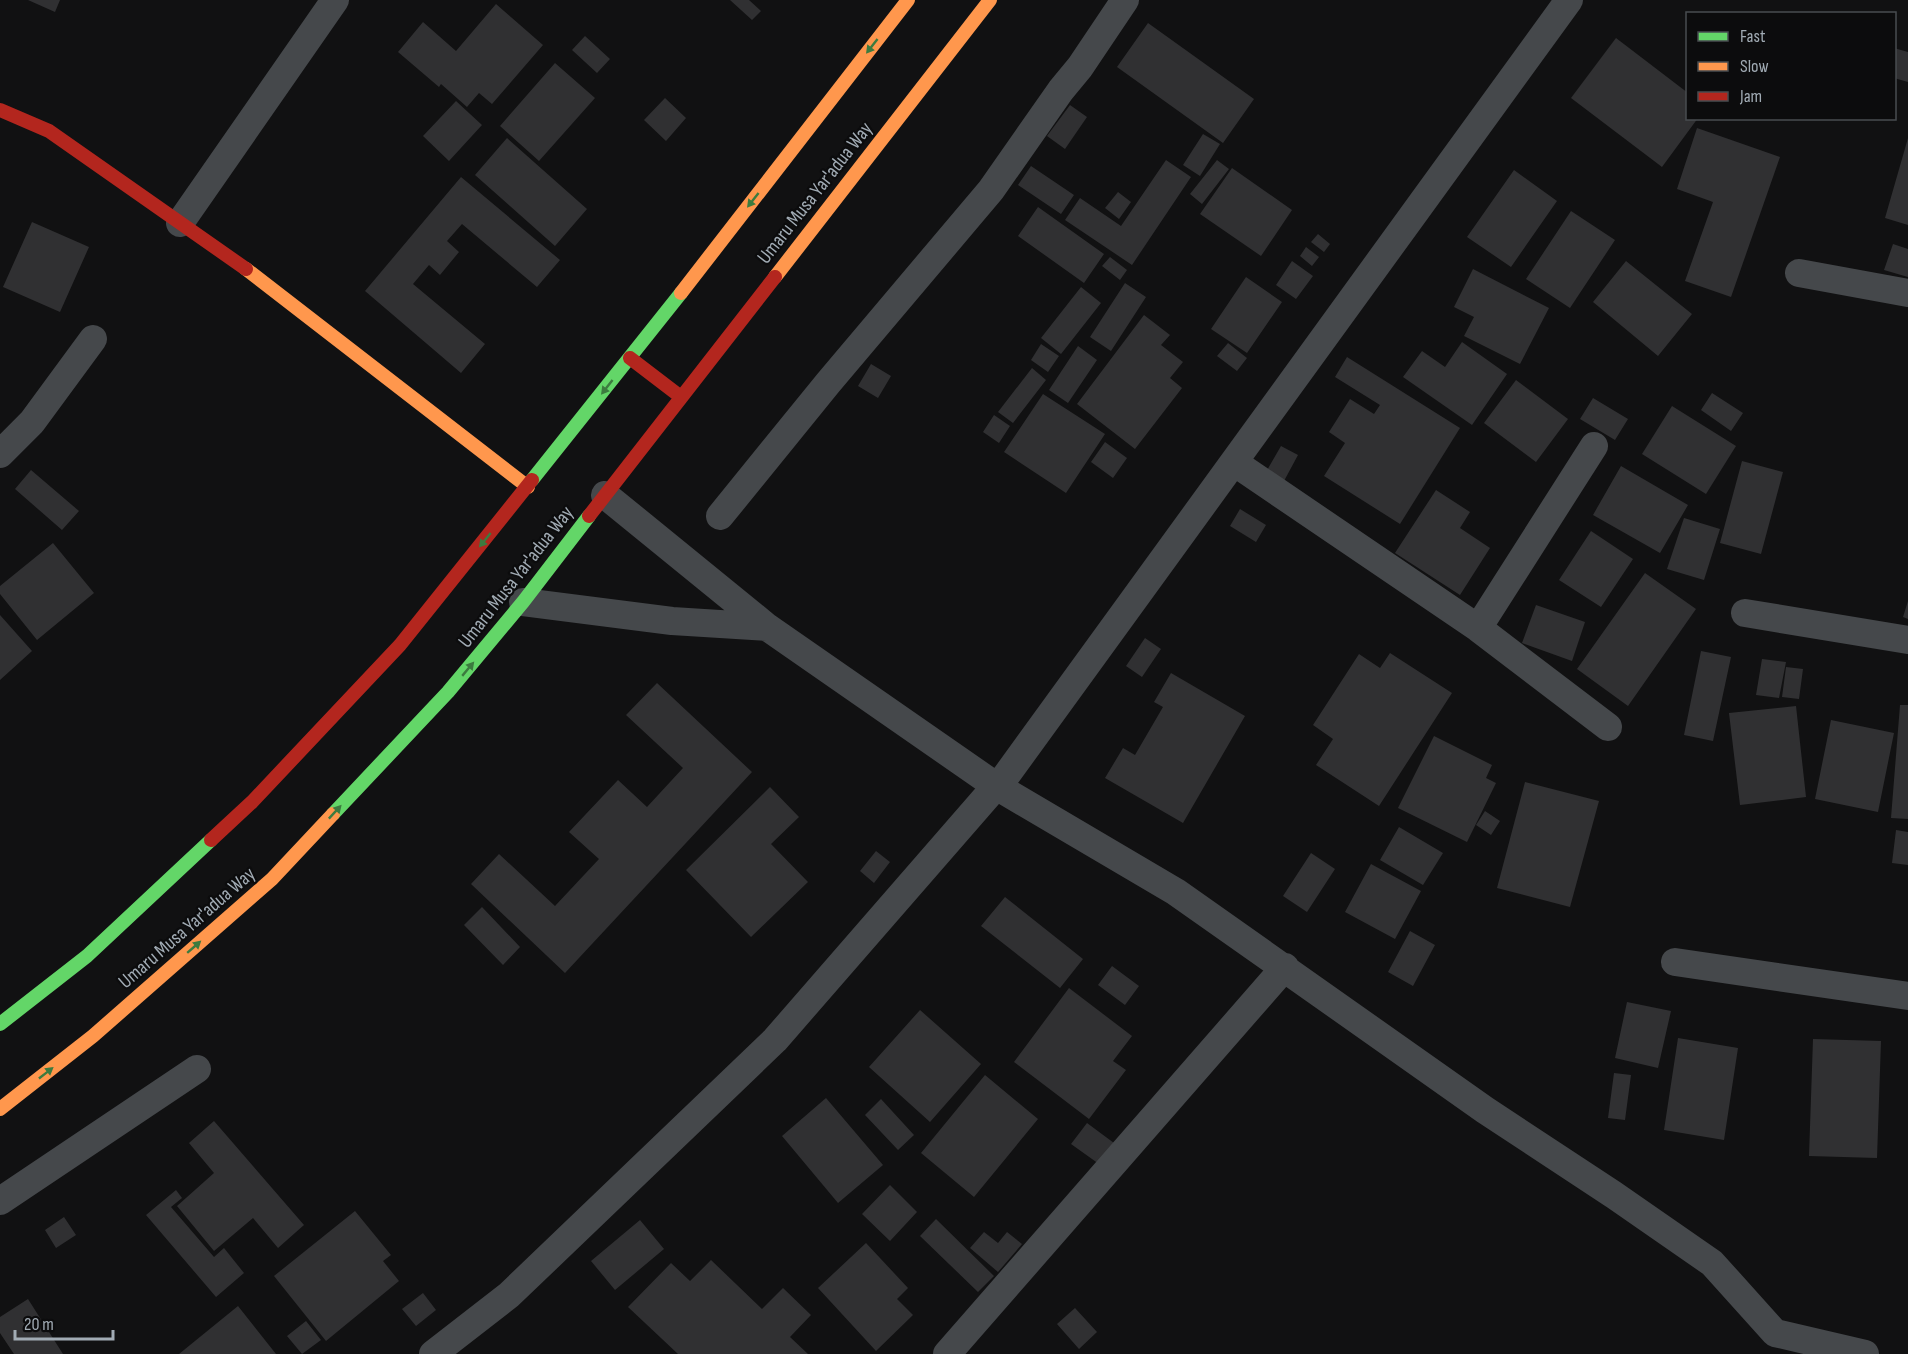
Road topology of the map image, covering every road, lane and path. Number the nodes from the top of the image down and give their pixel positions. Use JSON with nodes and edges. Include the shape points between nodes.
{"nodes":[{"id":1,"x":335,"y":0,"type":"edge"},
{"id":2,"x":908,"y":0,"type":"edge"},
{"id":3,"x":990,"y":0,"type":"edge"},
{"id":4,"x":1125,"y":0,"type":"edge"},
{"id":5,"x":1569,"y":0,"type":"edge"},
{"id":6,"x":0,"y":110,"type":"edge"},
{"id":7,"x":180,"y":223,"type":"junction"},
{"id":8,"x":1799,"y":273,"type":"dead end"},
{"id":9,"x":1908,"y":293,"type":"edge"},
{"id":10,"x":93,"y":339,"type":"dead end"},
{"id":11,"x":630,"y":358,"type":"junction"},
{"id":12,"x":681,"y":397,"type":"junction"},
{"id":13,"x":1594,"y":446,"type":"dead end"},
{"id":14,"x":0,"y":454,"type":"edge"},
{"id":15,"x":1235,"y":463,"type":"junction"},
{"id":16,"x":528,"y":487,"type":"junction"},
{"id":17,"x":605,"y":495,"type":"junction"},
{"id":18,"x":720,"y":516,"type":"dead end"},
{"id":19,"x":523,"y":602,"type":"junction"},
{"id":20,"x":1745,"y":613,"type":"dead end"},
{"id":21,"x":767,"y":627,"type":"junction"},
{"id":22,"x":1478,"y":628,"type":"junction"},
{"id":23,"x":1908,"y":640,"type":"edge"},
{"id":24,"x":1608,"y":727,"type":"dead end"},
{"id":25,"x":996,"y":786,"type":"junction"},
{"id":26,"x":1675,"y":962,"type":"dead end"},
{"id":27,"x":1285,"y":967,"type":"junction"},
{"id":28,"x":1908,"y":996,"type":"edge"},
{"id":29,"x":0,"y":1024,"type":"edge"},
{"id":30,"x":197,"y":1069,"type":"dead end"},
{"id":31,"x":0,"y":1109,"type":"edge"},
{"id":32,"x":0,"y":1201,"type":"edge"},
{"id":33,"x":1781,"y":1344,"type":"edge"},
{"id":34,"x":433,"y":1354,"type":"edge"},
{"id":35,"x":947,"y":1354,"type":"edge"},
{"id":36,"x":1865,"y":1354,"type":"edge"}],
"edges":[{"from":1,"to":7,"type":"street"},
{"from":2,"to":11,"type":"main road","one_way":true},
{"from":3,"to":12,"type":"main road","name":"Umaru Musa Yar'adua Way"},
{"from":4,"to":18,"type":"street","via":[[992,190]]},
{"from":5,"to":15,"type":"street"},
{"from":6,"to":7,"type":"main road","via":[[49,131]]},
{"from":7,"to":16,"type":"main road","via":[[258,277]]},
{"from":8,"to":9,"type":"street"},
{"from":10,"to":14,"type":"street","via":[[32,422]]},
{"from":11,"to":12,"type":"main road"},
{"from":11,"to":16,"type":"main road","one_way":true},
{"from":12,"to":17,"type":"main road","name":"Umaru Musa Yar'adua Way"},
{"from":13,"to":22,"type":"street"},
{"from":15,"to":22,"type":"street"},
{"from":15,"to":25,"type":"street"},
{"from":16,"to":29,"type":"main road","one_way":true,"via":[[400,645],[252,802],[87,956]]},
{"from":17,"to":19,"type":"main road","name":"Umaru Musa Yar'adua Way"},
{"from":17,"to":21,"type":"street"},
{"from":19,"to":21,"type":"street","via":[[672,621]]},
{"from":31,"to":19,"type":"main road","name":"Umaru Musa Yar'adua Way","one_way":true,"via":[[93,1036],[272,879],[448,692]]},
{"from":20,"to":23,"type":"street"},
{"from":21,"to":25,"type":"street"},
{"from":22,"to":24,"type":"street"},
{"from":25,"to":27,"type":"street","via":[[1176,892]]},
{"from":25,"to":34,"type":"street","via":[[775,1040],[509,1295]]},
{"from":26,"to":28,"type":"street"},
{"from":27,"to":33,"type":"street","via":[[1485,1110],[1712,1263]]},
{"from":27,"to":35,"type":"street"},
{"from":30,"to":32,"type":"street"},
{"from":33,"to":36,"type":"street"}]}
